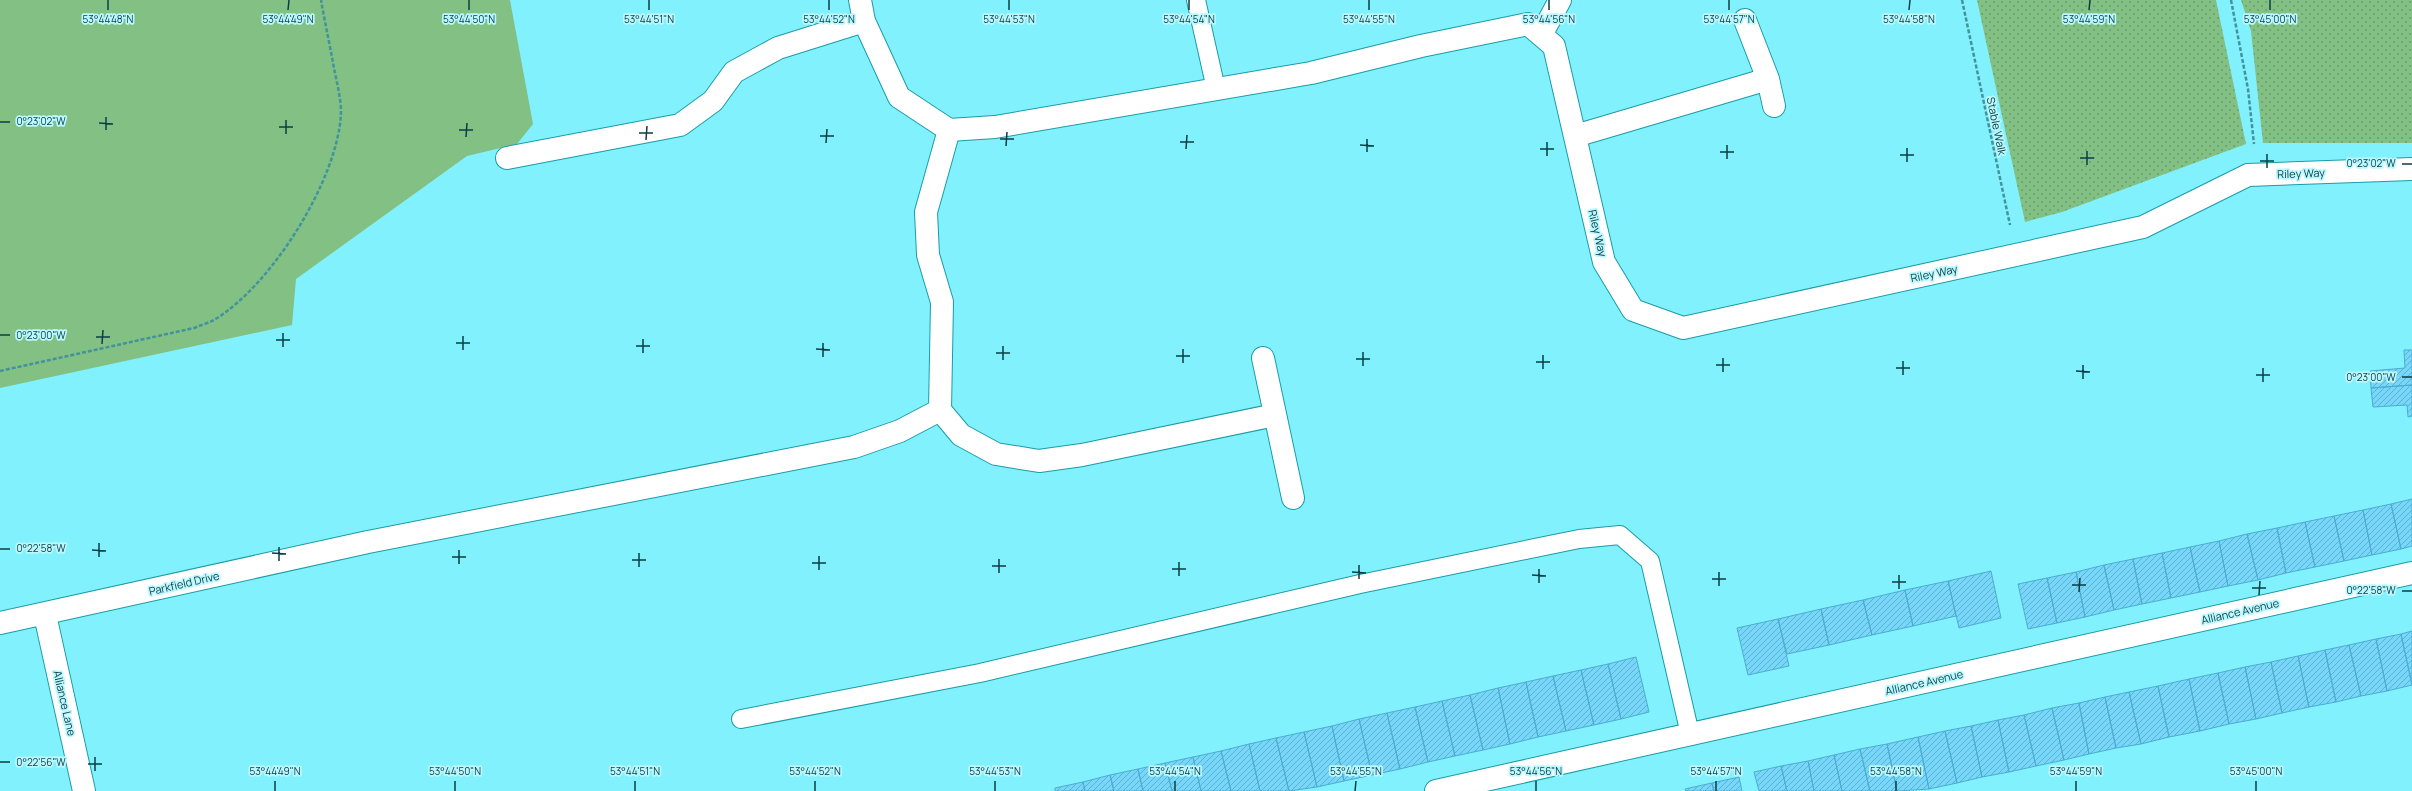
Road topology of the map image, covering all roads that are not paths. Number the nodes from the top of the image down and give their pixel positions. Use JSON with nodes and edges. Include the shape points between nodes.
{"nodes":[{"id":1,"x":1196,"y":0,"type":"edge"},
{"id":2,"x":1560,"y":0,"type":"edge"},
{"id":3,"x":862,"y":10,"type":"edge"},
{"id":4,"x":1746,"y":20,"type":"dead end"},
{"id":5,"x":1541,"y":35,"type":"junction"},
{"id":6,"x":1768,"y":79,"type":"junction"},
{"id":7,"x":1216,"y":89,"type":"junction"},
{"id":8,"x":1774,"y":106,"type":"dead end"},
{"id":9,"x":949,"y":130,"type":"junction"},
{"id":10,"x":1575,"y":136,"type":"junction"},
{"id":11,"x":507,"y":158,"type":"dead end"},
{"id":12,"x":2412,"y":170,"type":"edge"},
{"id":13,"x":1263,"y":358,"type":"dead end"},
{"id":14,"x":940,"y":410,"type":"junction"},
{"id":15,"x":1275,"y":415,"type":"junction"},
{"id":16,"x":1293,"y":498,"type":"dead end"},
{"id":17,"x":2412,"y":573,"type":"edge"},
{"id":18,"x":45,"y":615,"type":"junction"},
{"id":19,"x":0,"y":623,"type":"edge"},
{"id":20,"x":741,"y":720,"type":"dead end"},
{"id":21,"x":1690,"y":734,"type":"junction"},
{"id":22,"x":1448,"y":790,"type":"edge"},
{"id":23,"x":84,"y":791,"type":"edge"}],
"edges":[{"from":1,"to":7,"type":"lane"},
{"from":2,"to":5,"type":"street"},
{"from":3,"to":9,"type":"street","via":[[899,97]]},
{"from":3,"to":11,"type":"street","via":[[778,48],[734,72],[712,101],[680,125]]},
{"from":4,"to":6,"type":"street"},
{"from":5,"to":7,"type":"street","name":"Riley Way","via":[[1528,24],[1421,46],[1311,73]]},
{"from":5,"to":10,"type":"street","name":"Riley Way","via":[[1554,46]]},
{"from":6,"to":8,"type":"street"},
{"from":6,"to":10,"type":"street"},
{"from":7,"to":9,"type":"street","via":[[995,127]]},
{"from":9,"to":14,"type":"street","via":[[926,212],[928,255],[942,302]]},
{"from":10,"to":12,"type":"street","name":"Riley Way","via":[[1604,262],[1633,310],[1683,328],[2143,227],[2248,175]]},
{"from":13,"to":15,"type":"street"},
{"from":14,"to":15,"type":"street","via":[[961,435],[996,454],[1040,461],[1082,455]]},
{"from":14,"to":18,"type":"street","name":"Parkfield Drive","via":[[900,430],[854,447],[368,542]]},
{"from":15,"to":16,"type":"street"},
{"from":17,"to":21,"type":"street","name":"Alliance Avenue"},
{"from":18,"to":19,"type":"street","name":"Parkfield Drive"},
{"from":18,"to":23,"type":"street","name":"Alliance Lane"},
{"from":20,"to":21,"type":"lane","via":[[980,673],[1360,584],[1579,539],[1620,535],[1650,561]]},
{"from":21,"to":22,"type":"street","name":"Alliance Avenue"}]}
